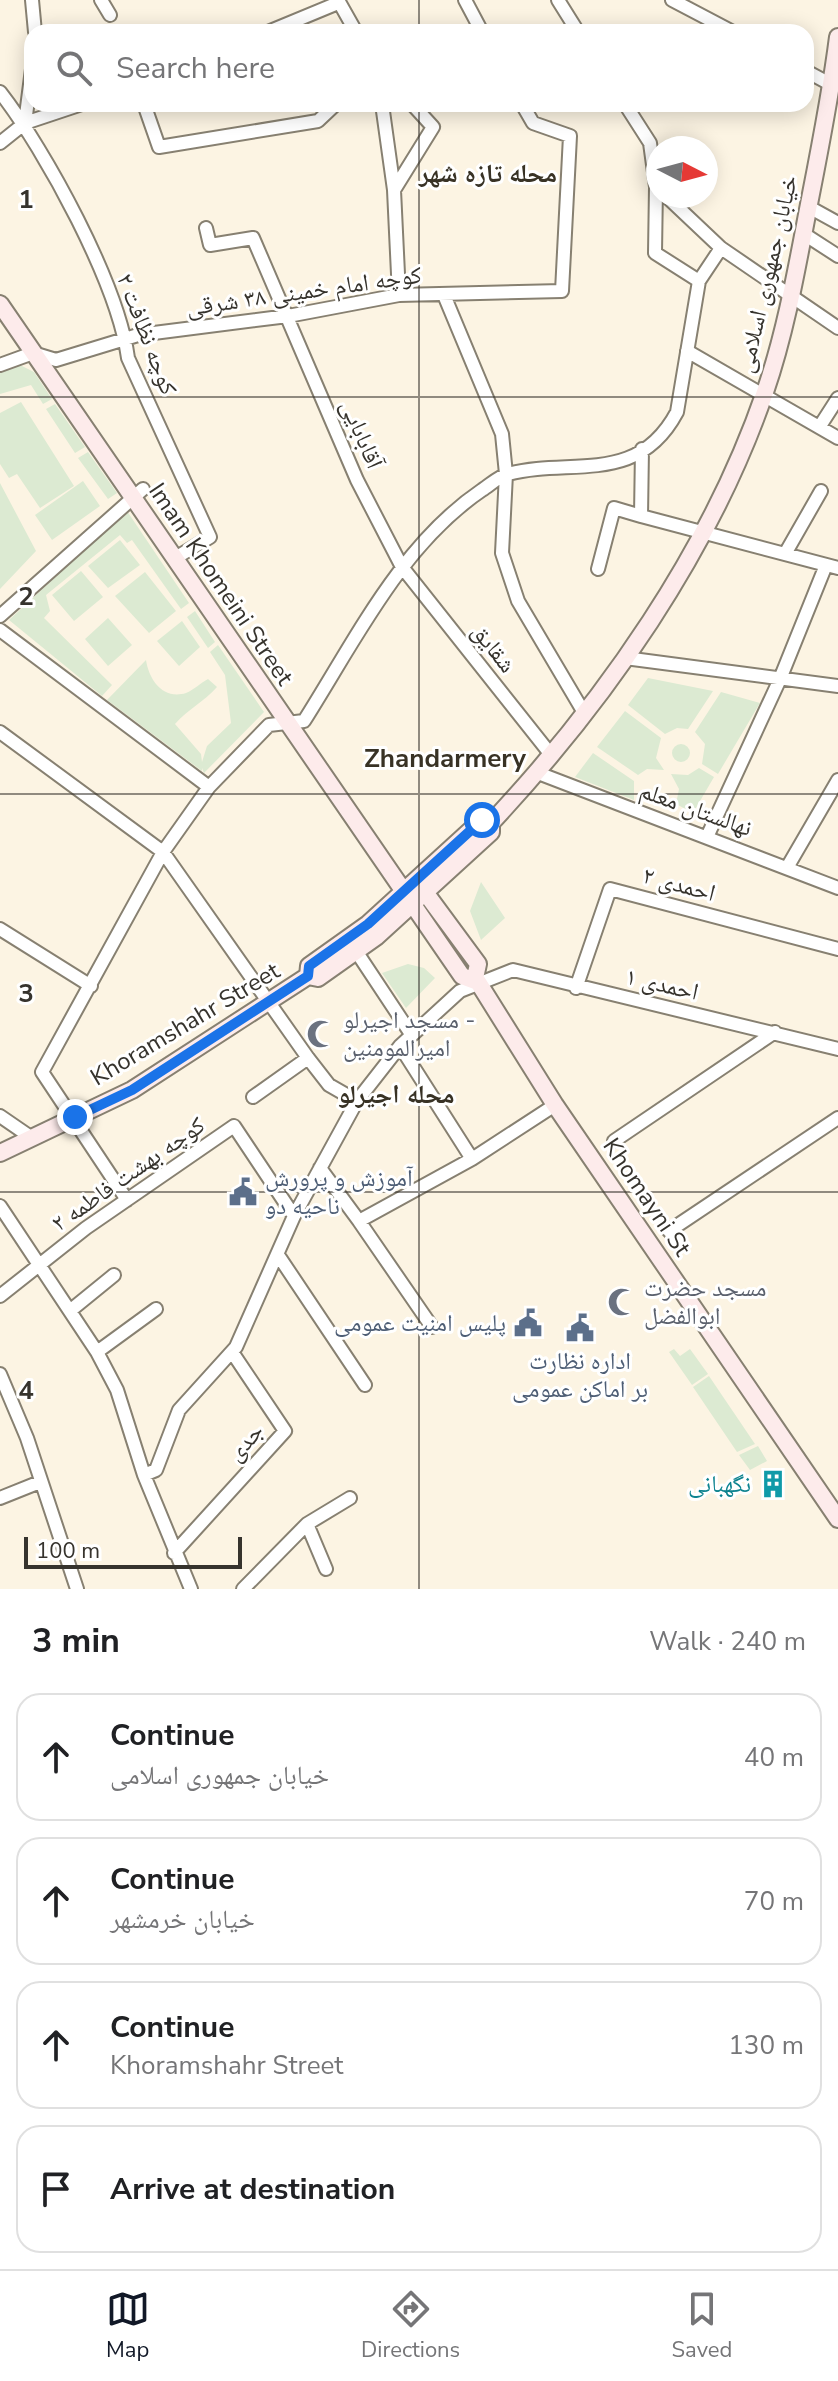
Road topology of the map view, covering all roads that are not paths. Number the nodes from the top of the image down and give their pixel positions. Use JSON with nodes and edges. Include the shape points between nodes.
{"nodes":[{"id":1,"x":32,"y":0,"type":"edge"},
{"id":2,"x":101,"y":0,"type":"edge"},
{"id":3,"x":465,"y":0,"type":"edge"},
{"id":4,"x":558,"y":0,"type":"edge"},
{"id":5,"x":672,"y":0,"type":"edge"},
{"id":6,"x":338,"y":2,"type":"edge"},
{"id":7,"x":110,"y":15,"type":"dead end"},
{"id":8,"x":34,"y":24,"type":"edge"},
{"id":9,"x":287,"y":24,"type":"edge"},
{"id":10,"x":351,"y":24,"type":"edge"},
{"id":11,"x":478,"y":24,"type":"edge"},
{"id":12,"x":573,"y":24,"type":"edge"},
{"id":13,"x":718,"y":24,"type":"edge"},
{"id":14,"x":838,"y":37,"type":"edge"},
{"id":15,"x":814,"y":75,"type":"edge"},
{"id":16,"x":832,"y":85,"type":"junction"},
{"id":17,"x":0,"y":92,"type":"edge"},
{"id":18,"x":26,"y":112,"type":"edge"},
{"id":19,"x":58,"y":112,"type":"edge"},
{"id":20,"x":147,"y":112,"type":"edge"},
{"id":21,"x":328,"y":112,"type":"edge"},
{"id":22,"x":383,"y":112,"type":"edge"},
{"id":23,"x":419,"y":112,"type":"edge"},
{"id":24,"x":527,"y":112,"type":"edge"},
{"id":25,"x":630,"y":112,"type":"edge"},
{"id":26,"x":25,"y":123,"type":"junction"},
{"id":27,"x":646,"y":137,"type":"edge"},
{"id":28,"x":0,"y":143,"type":"edge"},
{"id":29,"x":394,"y":190,"type":"junction"},
{"id":30,"x":809,"y":207,"type":"junction"},
{"id":31,"x":659,"y":208,"type":"edge"},
{"id":32,"x":678,"y":208,"type":"edge"},
{"id":33,"x":838,"y":223,"type":"edge"},
{"id":34,"x":206,"y":228,"type":"dead end"},
{"id":35,"x":804,"y":234,"type":"junction"},
{"id":36,"x":721,"y":248,"type":"junction"},
{"id":37,"x":838,"y":256,"type":"edge"},
{"id":38,"x":699,"y":281,"type":"junction"},
{"id":39,"x":399,"y":295,"type":"junction"},
{"id":40,"x":444,"y":295,"type":"junction"},
{"id":41,"x":790,"y":298,"type":"junction"},
{"id":42,"x":0,"y":304,"type":"edge"},
{"id":43,"x":288,"y":316,"type":"junction"},
{"id":44,"x":838,"y":328,"type":"edge"},
{"id":45,"x":125,"y":339,"type":"junction"},
{"id":46,"x":687,"y":351,"type":"junction"},
{"id":47,"x":33,"y":353,"type":"junction"},
{"id":48,"x":0,"y":365,"type":"edge"},
{"id":49,"x":764,"y":394,"type":"junction"},
{"id":50,"x":838,"y":398,"type":"edge"},
{"id":51,"x":820,"y":426,"type":"junction"},
{"id":52,"x":838,"y":438,"type":"edge"},
{"id":53,"x":642,"y":449,"type":"junction"},
{"id":54,"x":506,"y":474,"type":"junction"},
{"id":55,"x":821,"y":491,"type":"dead end"},
{"id":56,"x":138,"y":493,"type":"junction"},
{"id":57,"x":641,"y":516,"type":"junction"},
{"id":58,"x":703,"y":534,"type":"junction"},
{"id":59,"x":181,"y":554,"type":"junction"},
{"id":60,"x":785,"y":554,"type":"junction"},
{"id":61,"x":832,"y":566,"type":"edge"},
{"id":62,"x":402,"y":567,"type":"junction"},
{"id":63,"x":598,"y":569,"type":"dead end"},
{"id":64,"x":0,"y":616,"type":"edge"},
{"id":65,"x":0,"y":630,"type":"edge"},
{"id":66,"x":625,"y":658,"type":"junction"},
{"id":67,"x":780,"y":679,"type":"junction"},
{"id":68,"x":838,"y":686,"type":"edge"},
{"id":69,"x":583,"y":711,"type":"junction"},
{"id":70,"x":284,"y":722,"type":"junction"},
{"id":71,"x":0,"y":732,"type":"edge"},
{"id":72,"x":552,"y":756,"type":"junction"},
{"id":73,"x":538,"y":773,"type":"junction"},
{"id":74,"x":838,"y":780,"type":"edge"},
{"id":75,"x":209,"y":787,"type":"junction"},
{"id":76,"x":707,"y":837,"type":"junction"},
{"id":77,"x":163,"y":852,"type":"junction"},
{"id":78,"x":788,"y":866,"type":"junction"},
{"id":79,"x":421,"y":886,"type":"junction"},
{"id":80,"x":838,"y":888,"type":"edge"},
{"id":81,"x":407,"y":898,"type":"junction"},
{"id":82,"x":0,"y":929,"type":"edge"},
{"id":83,"x":838,"y":949,"type":"edge"},
{"id":84,"x":356,"y":951,"type":"junction"},
{"id":85,"x":308,"y":976,"type":"junction"},
{"id":86,"x":476,"y":980,"type":"junction"},
{"id":87,"x":91,"y":986,"type":"junction"},
{"id":88,"x":576,"y":988,"type":"junction"},
{"id":89,"x":271,"y":1003,"type":"junction"},
{"id":90,"x":775,"y":1032,"type":"junction"},
{"id":91,"x":411,"y":1034,"type":"junction"},
{"id":92,"x":400,"y":1046,"type":"junction"},
{"id":93,"x":838,"y":1049,"type":"edge"},
{"id":94,"x":308,"y":1058,"type":"junction"},
{"id":95,"x":253,"y":1097,"type":"dead end"},
{"id":96,"x":357,"y":1101,"type":"junction"},
{"id":97,"x":555,"y":1105,"type":"junction"},
{"id":98,"x":0,"y":1116,"type":"edge"},
{"id":99,"x":75,"y":1117,"type":"junction"},
{"id":100,"x":838,"y":1118,"type":"edge"},
{"id":101,"x":32,"y":1138,"type":"junction"},
{"id":102,"x":614,"y":1141,"type":"dead end"},
{"id":103,"x":0,"y":1153,"type":"edge"},
{"id":104,"x":472,"y":1159,"type":"junction"},
{"id":105,"x":320,"y":1168,"type":"junction"},
{"id":106,"x":127,"y":1200,"type":"junction"},
{"id":107,"x":0,"y":1206,"type":"edge"},
{"id":108,"x":294,"y":1216,"type":"junction"},
{"id":109,"x":359,"y":1221,"type":"junction"},
{"id":110,"x":669,"y":1231,"type":"dead end"},
{"id":111,"x":278,"y":1255,"type":"junction"},
{"id":112,"x":38,"y":1266,"type":"junction"},
{"id":113,"x":114,"y":1275,"type":"dead end"},
{"id":114,"x":0,"y":1296,"type":"edge"},
{"id":115,"x":156,"y":1309,"type":"dead end"},
{"id":116,"x":71,"y":1310,"type":"junction"},
{"id":117,"x":432,"y":1327,"type":"dead end"},
{"id":118,"x":97,"y":1352,"type":"junction"},
{"id":119,"x":232,"y":1352,"type":"junction"},
{"id":120,"x":0,"y":1374,"type":"edge"},
{"id":121,"x":365,"y":1385,"type":"dead end"},
{"id":122,"x":6,"y":1404,"type":"edge"},
{"id":123,"x":144,"y":1475,"type":"junction"},
{"id":124,"x":40,"y":1482,"type":"junction"},
{"id":125,"x":0,"y":1498,"type":"edge"},
{"id":126,"x":350,"y":1498,"type":"dead end"},
{"id":127,"x":838,"y":1519,"type":"edge"},
{"id":128,"x":307,"y":1524,"type":"junction"},
{"id":129,"x":174,"y":1553,"type":"junction"},
{"id":130,"x":326,"y":1569,"type":"dead end"},
{"id":131,"x":77,"y":1589,"type":"edge"},
{"id":132,"x":191,"y":1589,"type":"edge"},
{"id":133,"x":243,"y":1589,"type":"edge"}],
"edges":[{"from":1,"to":8,"type":"street"},
{"from":2,"to":7,"type":"street"},
{"from":3,"to":11,"type":"street"},
{"from":4,"to":12,"type":"street"},
{"from":5,"to":13,"type":"street"},
{"from":6,"to":9,"type":"street"},
{"from":6,"to":10,"type":"street"},
{"from":14,"to":16,"type":"main road","name":"خیابان جمهوری اسلامی"},
{"from":15,"to":16,"type":"street"},
{"from":16,"to":30,"type":"main road","name":"خیابان جمهوری اسلامی"},
{"from":17,"to":26,"type":"street","name":"کوچه نظافت ۲"},
{"from":18,"to":26,"type":"street"},
{"from":19,"to":26,"type":"street"},
{"from":20,"to":21,"type":"street","via":[[159,147],[318,121]]},
{"from":22,"to":29,"type":"street"},
{"from":23,"to":29,"type":"street","via":[[433,127]]},
{"from":24,"to":40,"type":"street","name":"کوچه امام خمینی ۳۸ شرقی","via":[[533,123],[570,136],[562,291]]},
{"from":25,"to":27,"type":"street"},
{"from":26,"to":28,"type":"street"},
{"from":26,"to":45,"type":"street","name":"کوچه نظافت ۲","via":[[105,281]]},
{"from":29,"to":39,"type":"street"},
{"from":30,"to":33,"type":"street"},
{"from":30,"to":35,"type":"main road","name":"خیابان جمهوری اسلامی"},
{"from":31,"to":38,"type":"street","via":[[655,253]]},
{"from":32,"to":36,"type":"street"},
{"from":34,"to":43,"type":"street","name":"آقابابایی","via":[[210,245],[253,238]]},
{"from":35,"to":37,"type":"street"},
{"from":35,"to":41,"type":"main road","name":"خیابان جمهوری اسلامی"},
{"from":36,"to":38,"type":"street"},
{"from":36,"to":41,"type":"street"},
{"from":38,"to":46,"type":"street"},
{"from":39,"to":40,"type":"street","name":"کوچه امام خمینی ۳۸ شرقی"},
{"from":39,"to":43,"type":"street","name":"کوچه امام خمینی ۳۸ شرقی"},
{"from":40,"to":54,"type":"street","via":[[502,434]]},
{"from":41,"to":44,"type":"street"},
{"from":41,"to":49,"type":"main road","name":"خیابان جمهوری اسلامی"},
{"from":42,"to":47,"type":"main road","name":"Imam Khomeini Street"},
{"from":43,"to":45,"type":"street","name":"کوچه امام خمینی ۳۸ شرقی"},
{"from":43,"to":62,"type":"street","name":"آقابابایی","via":[[357,480]]},
{"from":45,"to":47,"type":"street","name":"کوچه امام خمینی ۳۸ شرقی","via":[[56,360]]},
{"from":45,"to":59,"type":"street","name":"کوچه نظافت ۲","via":[[128,358],[210,537]]},
{"from":46,"to":49,"type":"street"},
{"from":46,"to":53,"type":"street","via":[[677,412],[666,432]]},
{"from":47,"to":48,"type":"street"},
{"from":47,"to":56,"type":"main road","name":"Imam Khomeini Street"},
{"from":49,"to":51,"type":"street"},
{"from":49,"to":58,"type":"main road","name":"خیابان جمهوری اسلامی"},
{"from":50,"to":51,"type":"street"},
{"from":51,"to":52,"type":"street"},
{"from":53,"to":54,"type":"street","via":[[593,467]]},
{"from":53,"to":57,"type":"street"},
{"from":54,"to":62,"type":"street","via":[[449,512]]},
{"from":54,"to":69,"type":"street","via":[[502,553],[536,635]]},
{"from":55,"to":60,"type":"street"},
{"from":56,"to":59,"type":"main road","name":"Imam Khomeini Street"},
{"from":56,"to":64,"type":"street"},
{"from":57,"to":58,"type":"street"},
{"from":57,"to":63,"type":"street","via":[[614,508]]},
{"from":58,"to":60,"type":"street"},
{"from":58,"to":66,"type":"main road","name":"خیابان جمهوری اسلامی"},
{"from":59,"to":70,"type":"main road","name":"Imam Khomeini Street"},
{"from":60,"to":61,"type":"street"},
{"from":61,"to":67,"type":"street"},
{"from":62,"to":70,"type":"street","via":[[304,721]]},
{"from":62,"to":72,"type":"street","name":"شقایق"},
{"from":65,"to":75,"type":"street"},
{"from":66,"to":67,"type":"street"},
{"from":66,"to":69,"type":"main road","name":"خیابان جمهوری اسلامی"},
{"from":67,"to":68,"type":"street"},
{"from":67,"to":76,"type":"street"},
{"from":69,"to":72,"type":"main road","name":"خیابان جمهوری اسلامی"},
{"from":70,"to":75,"type":"street","via":[[269,725]]},
{"from":70,"to":81,"type":"main road","name":"Imam Khomeini Street"},
{"from":71,"to":77,"type":"street"},
{"from":72,"to":73,"type":"main road","name":"خیابان جمهوری اسلامی"},
{"from":73,"to":76,"type":"street","name":"نهالستان معلم"},
{"from":73,"to":79,"type":"main road","name":"خیابان جمهوری اسلامی","via":[[491,823],[482,820]]},
{"from":74,"to":78,"type":"street"},
{"from":75,"to":77,"type":"street"},
{"from":76,"to":78,"type":"street","name":"نهالستان معلم"},
{"from":77,"to":87,"type":"street"},
{"from":77,"to":89,"type":"street"},
{"from":78,"to":80,"type":"street","name":"نهالستان معلم"},
{"from":79,"to":81,"type":"main road"},
{"from":79,"to":86,"type":"main road","via":[[478,964]]},
{"from":81,"to":84,"type":"main road"},
{"from":81,"to":85,"type":"main road","via":[[309,966]]},
{"from":81,"to":86,"type":"main road","name":"Imam Khomeini Street","via":[[462,976]]},
{"from":82,"to":87,"type":"street"},
{"from":83,"to":88,"type":"street","name":"احمدی ۲","via":[[610,889]]},
{"from":84,"to":85,"type":"main road","via":[[318,978]]},
{"from":84,"to":91,"type":"street"},
{"from":85,"to":89,"type":"main road","name":"Khoramshahr Street"},
{"from":86,"to":88,"type":"street","name":"احمدی ۱","via":[[513,970]]},
{"from":86,"to":91,"type":"street","name":"احمدی ۱"},
{"from":86,"to":97,"type":"main road","name":"Khomayni St"},
{"from":87,"to":99,"type":"street","via":[[42,1072]]},
{"from":88,"to":90,"type":"street","name":"احمدی ۱"},
{"from":89,"to":94,"type":"street"},
{"from":89,"to":99,"type":"main road","name":"Khoramshahr Street","via":[[132,1090]]},
{"from":90,"to":93,"type":"street","name":"احمدی ۱"},
{"from":90,"to":102,"type":"street"},
{"from":91,"to":92,"type":"street","name":"احمدی ۱"},
{"from":92,"to":96,"type":"street","name":"احمدی ۱"},
{"from":92,"to":104,"type":"street"},
{"from":94,"to":95,"type":"street"},
{"from":94,"to":96,"type":"street","via":[[329,1085]]},
{"from":96,"to":105,"type":"street","name":"احمدی ۱"},
{"from":97,"to":104,"type":"street"},
{"from":97,"to":127,"type":"main road","name":"Khomayni St"},
{"from":98,"to":101,"type":"street"},
{"from":99,"to":101,"type":"main road","name":"Khoramshahr Street"},
{"from":99,"to":106,"type":"street"},
{"from":100,"to":110,"type":"street"},
{"from":101,"to":103,"type":"main road","name":"Khoramshahr Street"},
{"from":104,"to":109,"type":"street"},
{"from":105,"to":108,"type":"street","name":"احمدی ۱"},
{"from":105,"to":109,"type":"street"},
{"from":106,"to":108,"type":"street","name":"کوچه بهشت فاطمه ۲","via":[[234,1126]]},
{"from":106,"to":112,"type":"street","name":"کوچه بهشت فاطمه ۲"},
{"from":107,"to":112,"type":"street"},
{"from":108,"to":111,"type":"street","name":"احمدی ۱"},
{"from":109,"to":117,"type":"street"},
{"from":111,"to":119,"type":"street","name":"احمدی ۱"},
{"from":111,"to":121,"type":"street"},
{"from":112,"to":114,"type":"street","name":"کوچه بهشت فاطمه ۲"},
{"from":112,"to":116,"type":"street"},
{"from":113,"to":116,"type":"street"},
{"from":115,"to":118,"type":"street"},
{"from":116,"to":118,"type":"street"},
{"from":118,"to":123,"type":"street","via":[[117,1390]]},
{"from":119,"to":123,"type":"street","name":"احمدی ۱","via":[[179,1410],[156,1470]]},
{"from":119,"to":129,"type":"street","name":"جدی","via":[[285,1431]]},
{"from":120,"to":122,"type":"street"},
{"from":122,"to":124,"type":"street"},
{"from":123,"to":129,"type":"street"},
{"from":124,"to":125,"type":"street"},
{"from":124,"to":131,"type":"street"},
{"from":126,"to":128,"type":"street"},
{"from":128,"to":130,"type":"street"},
{"from":128,"to":133,"type":"street"},
{"from":129,"to":132,"type":"street"}]}
